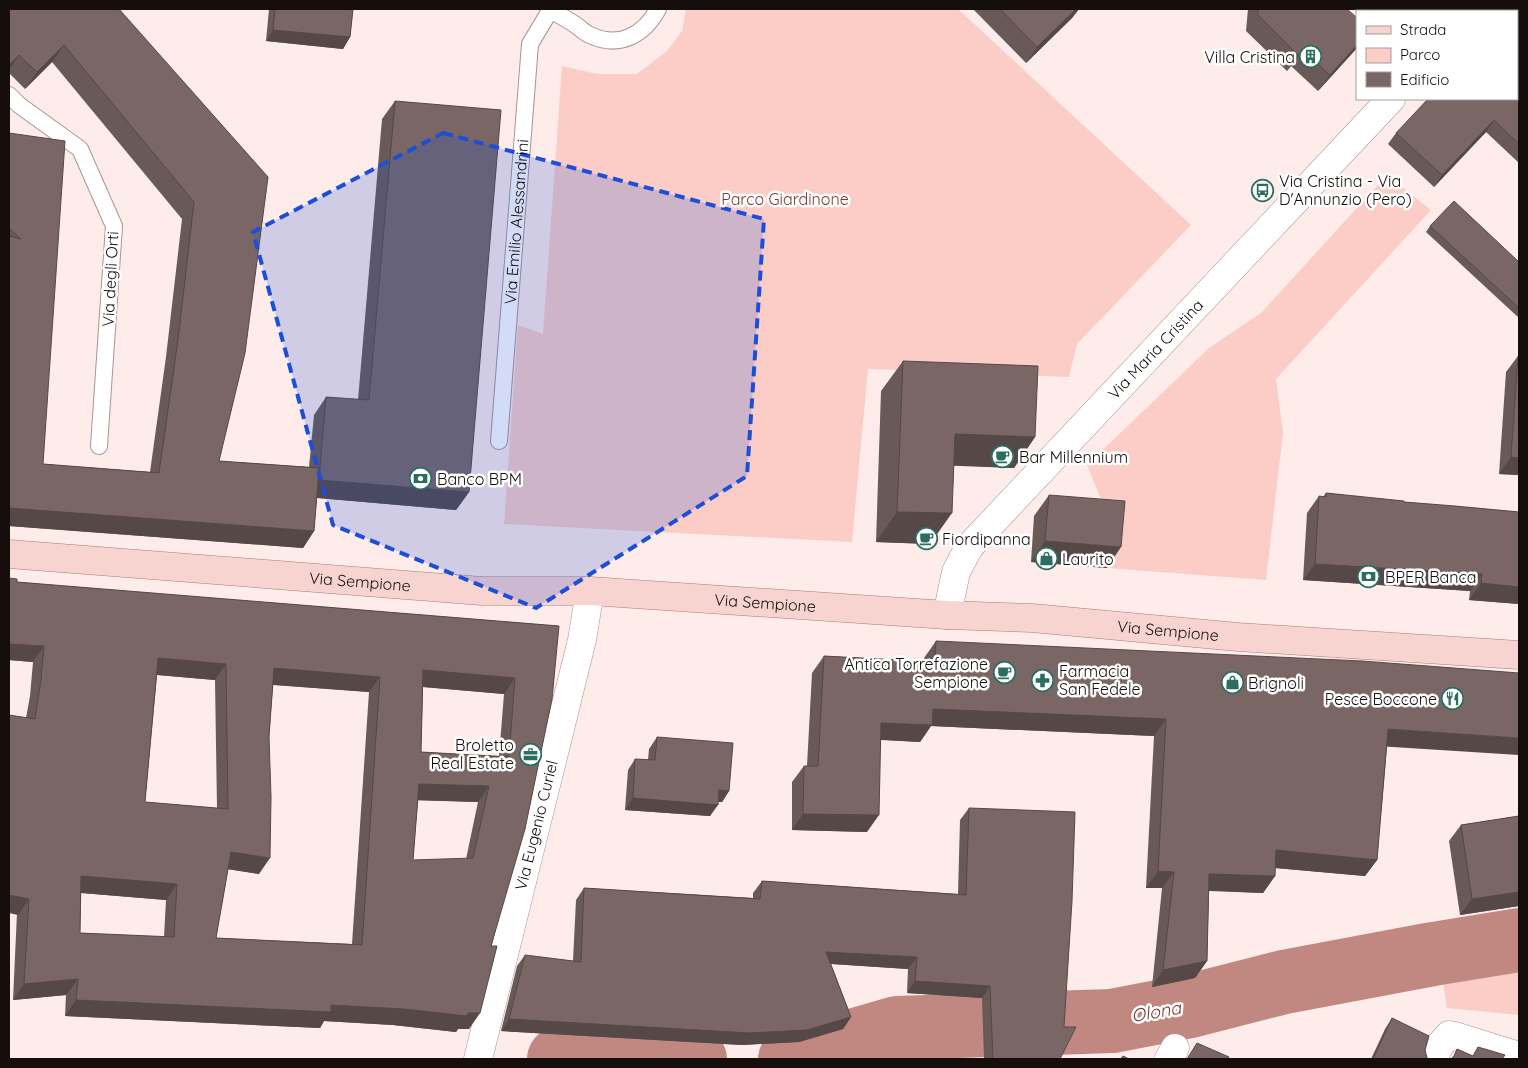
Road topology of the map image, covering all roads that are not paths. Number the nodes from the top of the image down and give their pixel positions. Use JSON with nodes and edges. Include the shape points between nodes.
{"nodes":[{"id":1,"x":551,"y":9,"type":"edge"},
{"id":2,"x":658,"y":9,"type":"edge"},
{"id":3,"x":9,"y":95,"type":"edge"},
{"id":4,"x":1390,"y":100,"type":"edge"},
{"id":5,"x":499,"y":441,"type":"dead end"},
{"id":6,"x":100,"y":446,"type":"dead end"},
{"id":7,"x":9,"y":554,"type":"edge"},
{"id":8,"x":590,"y":591,"type":"junction"},
{"id":9,"x":947,"y":615,"type":"junction"},
{"id":10,"x":1519,"y":655,"type":"edge"},
{"id":11,"x":1519,"y":1056,"type":"edge"},
{"id":12,"x":478,"y":1059,"type":"edge"},
{"id":13,"x":1433,"y":1059,"type":"edge"}],
"edges":[{"from":1,"to":2,"type":"lane","via":[[590,35],[605,40],[621,40],[637,34],[649,24]]},
{"from":1,"to":5,"type":"lane","name":"Via Emilio Alessandrini","via":[[530,44]]},
{"from":3,"to":6,"type":"lane","name":"Via degli Orti","via":[[80,149],[114,226]]},
{"from":4,"to":9,"type":"street","name":"Via Maria Cristina","via":[[969,546],[956,572]]},
{"from":7,"to":8,"type":"main road","name":"Via Sempione","via":[[482,591]]},
{"from":8,"to":9,"type":"main road","name":"Via Sempione"},
{"from":8,"to":12,"type":"street","name":"Via Eugenio Curiel","via":[[582,640]]},
{"from":9,"to":10,"type":"main road","name":"Via Sempione","via":[[1032,618],[1238,637]]},
{"from":11,"to":13,"type":"street","via":[[1449,1035]]}]}
